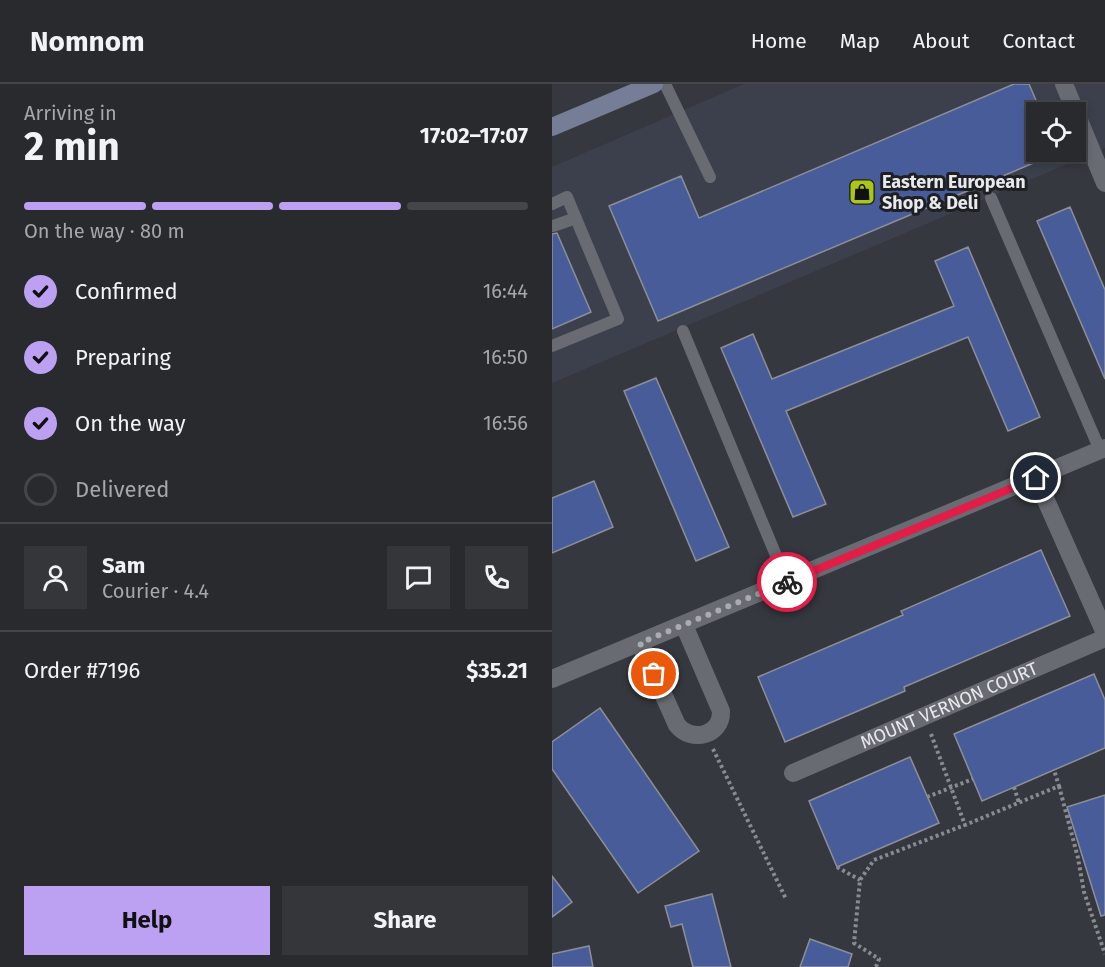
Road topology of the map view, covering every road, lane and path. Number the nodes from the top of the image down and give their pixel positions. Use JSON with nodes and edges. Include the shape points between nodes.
{"nodes":[{"id":1,"x":654,"y":84,"type":"edge"},
{"id":2,"x":665,"y":84,"type":"edge"},
{"id":3,"x":1064,"y":84,"type":"edge"},
{"id":4,"x":552,"y":128,"type":"edge"},
{"id":5,"x":710,"y":177,"type":"dead end"},
{"id":6,"x":1105,"y":183,"type":"edge"},
{"id":7,"x":991,"y":198,"type":"dead end"},
{"id":8,"x":552,"y":204,"type":"edge"},
{"id":9,"x":576,"y":218,"type":"junction"},
{"id":10,"x":553,"y":226,"type":"edge"},
{"id":11,"x":683,"y":331,"type":"dead end"},
{"id":12,"x":552,"y":346,"type":"edge"},
{"id":13,"x":1102,"y":449,"type":"edge"},
{"id":14,"x":1036,"y":478,"type":"junction"},
{"id":15,"x":787,"y":582,"type":"junction"},
{"id":16,"x":684,"y":625,"type":"junction"},
{"id":17,"x":1105,"y":633,"type":"edge"},
{"id":18,"x":1105,"y":638,"type":"edge"},
{"id":19,"x":640,"y":643,"type":"junction"},
{"id":20,"x":552,"y":680,"type":"edge"},
{"id":21,"x":925,"y":716,"type":"junction"},
{"id":22,"x":706,"y":735,"type":"junction"},
{"id":23,"x":1054,"y":770,"type":"dead end"},
{"id":24,"x":793,"y":773,"type":"dead end"},
{"id":25,"x":973,"y":779,"type":"dead end"},
{"id":26,"x":1059,"y":786,"type":"junction"},
{"id":27,"x":1014,"y":787,"type":"dead end"},
{"id":28,"x":951,"y":788,"type":"junction"},
{"id":29,"x":927,"y":797,"type":"dead end"},
{"id":30,"x":1018,"y":803,"type":"junction"},
{"id":31,"x":965,"y":825,"type":"junction"},
{"id":32,"x":837,"y":867,"type":"dead end"},
{"id":33,"x":860,"y":880,"type":"junction"},
{"id":34,"x":786,"y":899,"type":"dead end"},
{"id":35,"x":1105,"y":954,"type":"edge"},
{"id":36,"x":876,"y":967,"type":"edge"}],
"edges":[{"from":1,"to":4,"type":"main road"},
{"from":2,"to":5,"type":"lane"},
{"from":3,"to":6,"type":"street"},
{"from":7,"to":13,"type":"lane"},
{"from":8,"to":9,"type":"lane","via":[[567,197]]},
{"from":9,"to":10,"type":"lane"},
{"from":9,"to":12,"type":"lane","via":[[618,319]]},
{"from":11,"to":15,"type":"lane"},
{"from":13,"to":14,"type":"street"},
{"from":14,"to":15,"type":"street"},
{"from":14,"to":17,"type":"street"},
{"from":15,"to":16,"type":"street"},
{"from":16,"to":19,"type":"street"},
{"from":16,"to":22,"type":"street","via":[[721,711],[722,718],[713,732]]},
{"from":18,"to":21,"type":"street","name":"MOUNT VERNON COURT"},
{"from":19,"to":20,"type":"street"},
{"from":19,"to":22,"type":"street","via":[[677,725],[682,731]]},
{"from":21,"to":24,"type":"street","name":"MOUNT VERNON COURT"},
{"from":21,"to":28,"type":"path"},
{"from":22,"to":34,"type":"path"},
{"from":23,"to":26,"type":"path"},
{"from":25,"to":28,"type":"path"},
{"from":26,"to":30,"type":"path"},
{"from":26,"to":35,"type":"path","via":[[1084,892]]},
{"from":27,"to":30,"type":"path"},
{"from":28,"to":29,"type":"path"},
{"from":28,"to":31,"type":"path"},
{"from":30,"to":31,"type":"path"},
{"from":31,"to":33,"type":"path","via":[[874,860]]},
{"from":32,"to":33,"type":"path"},
{"from":33,"to":36,"type":"path","via":[[854,943],[879,959]]}]}
